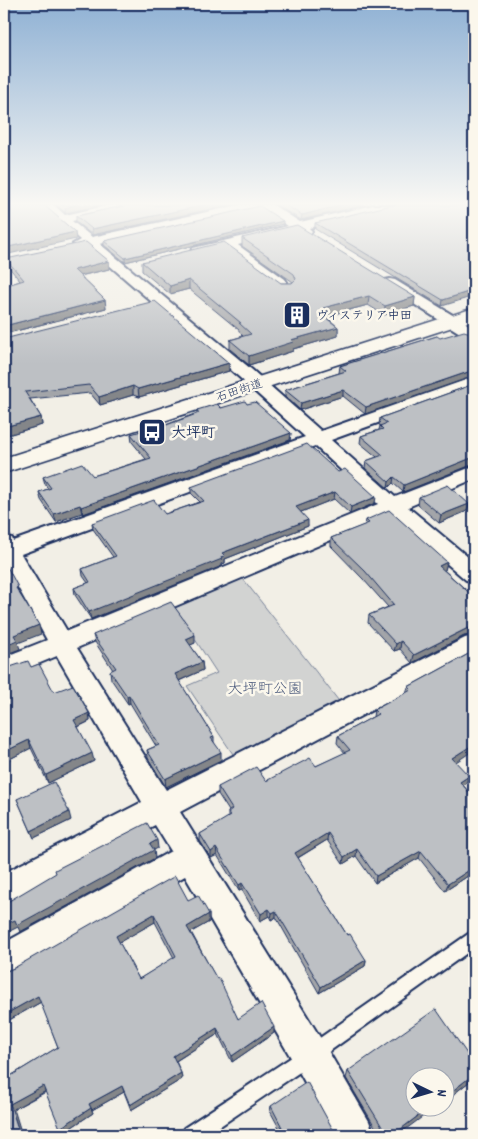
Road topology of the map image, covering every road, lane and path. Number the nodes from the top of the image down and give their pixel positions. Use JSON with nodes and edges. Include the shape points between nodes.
{"nodes":[{"id":1,"x":110,"y":258,"type":"edge"},
{"id":2,"x":247,"y":258,"type":"edge"},
{"id":3,"x":142,"y":265,"type":"edge"},
{"id":4,"x":123,"y":269,"type":"junction"},
{"id":5,"x":381,"y":278,"type":"edge"},
{"id":6,"x":287,"y":288,"type":"edge"},
{"id":7,"x":160,"y":300,"type":"junction"},
{"id":8,"x":141,"y":304,"type":"edge"},
{"id":9,"x":474,"y":314,"type":"edge"},
{"id":10,"x":452,"y":321,"type":"junction"},
{"id":11,"x":474,"y":335,"type":"edge"},
{"id":12,"x":474,"y":382,"type":"edge"},
{"id":13,"x":257,"y":384,"type":"junction"},
{"id":14,"x":317,"y":438,"type":"junction"},
{"id":15,"x":4,"y":466,"type":"edge"},
{"id":16,"x":474,"y":472,"type":"edge"},
{"id":17,"x":393,"y":506,"type":"junction"},
{"id":18,"x":5,"y":548,"type":"edge"},
{"id":19,"x":474,"y":574,"type":"edge"},
{"id":20,"x":62,"y":644,"type":"junction"},
{"id":21,"x":474,"y":645,"type":"edge"},
{"id":22,"x":4,"y":668,"type":"edge"},
{"id":23,"x":160,"y":809,"type":"junction"},
{"id":24,"x":190,"y":856,"type":"junction"},
{"id":25,"x":4,"y":889,"type":"edge"},
{"id":26,"x":474,"y":938,"type":"edge"},
{"id":27,"x":4,"y":961,"type":"edge"},
{"id":28,"x":310,"y":1055,"type":"junction"},
{"id":29,"x":191,"y":1135,"type":"edge"},
{"id":30,"x":355,"y":1135,"type":"edge"}],
"edges":[{"from":1,"to":4,"type":"street"},
{"from":2,"to":6,"type":"street"},
{"from":3,"to":4,"type":"street"},
{"from":4,"to":7,"type":"street"},
{"from":5,"to":10,"type":"street"},
{"from":7,"to":8,"type":"street"},
{"from":7,"to":13,"type":"street"},
{"from":9,"to":10,"type":"street","name":"石田街道"},
{"from":10,"to":11,"type":"street"},
{"from":10,"to":13,"type":"street","name":"石田街道"},
{"from":12,"to":14,"type":"street"},
{"from":13,"to":14,"type":"street"},
{"from":13,"to":15,"type":"street","name":"石田街道"},
{"from":14,"to":17,"type":"street"},
{"from":14,"to":18,"type":"street"},
{"from":16,"to":17,"type":"street"},
{"from":17,"to":19,"type":"street"},
{"from":17,"to":20,"type":"street"},
{"from":18,"to":20,"type":"street"},
{"from":20,"to":22,"type":"street"},
{"from":20,"to":23,"type":"street"},
{"from":21,"to":23,"type":"street"},
{"from":23,"to":24,"type":"street"},
{"from":23,"to":25,"type":"street"},
{"from":24,"to":27,"type":"street"},
{"from":24,"to":28,"type":"street"},
{"from":26,"to":28,"type":"lane"},
{"from":28,"to":29,"type":"lane"},
{"from":28,"to":30,"type":"street"}]}
